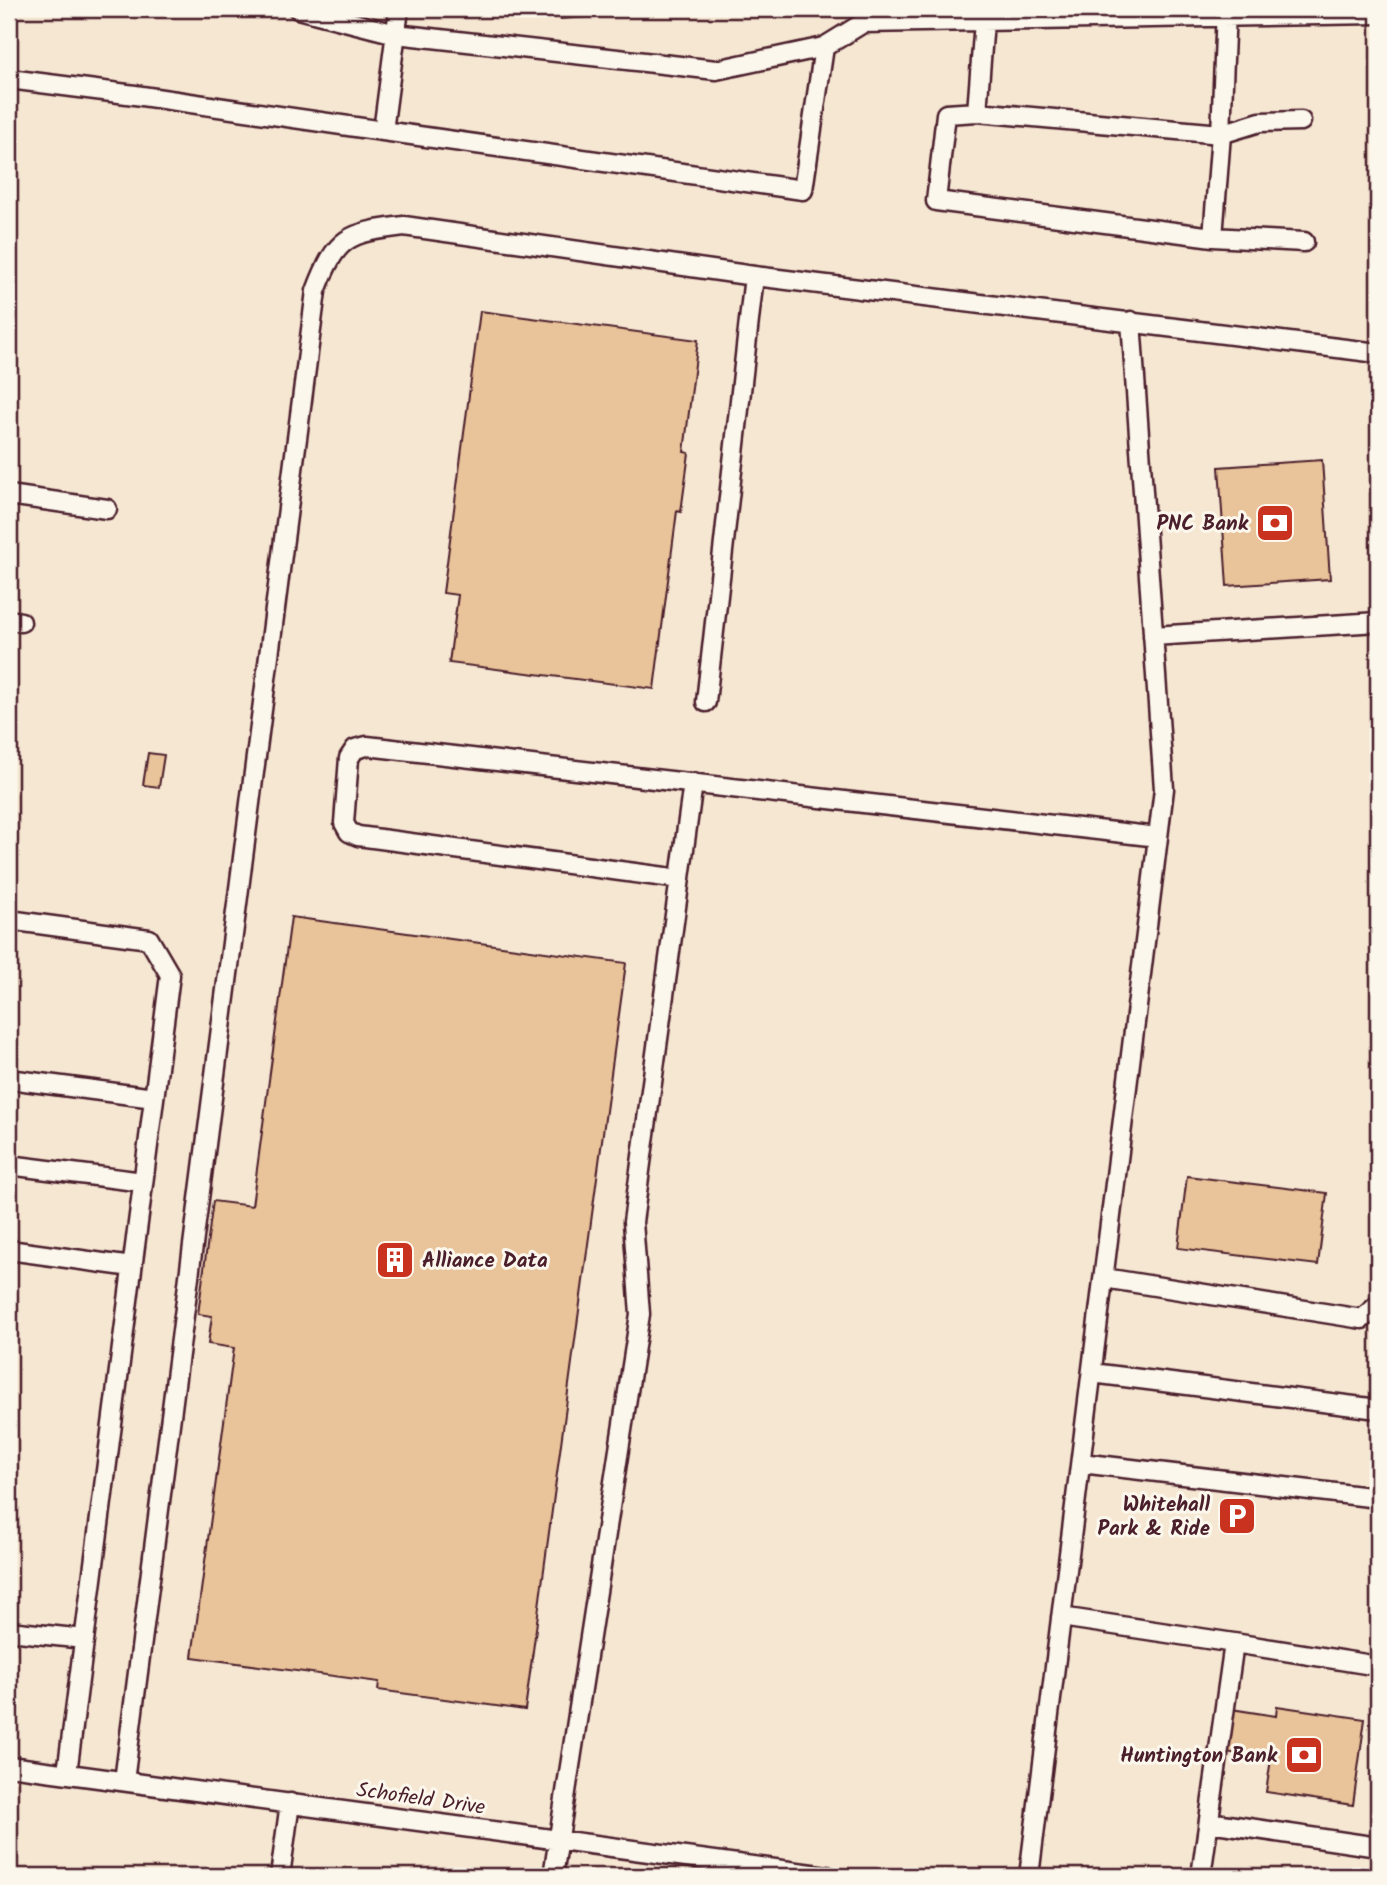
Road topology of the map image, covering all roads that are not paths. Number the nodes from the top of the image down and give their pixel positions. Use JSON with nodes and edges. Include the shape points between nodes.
{"nodes":[{"id":1,"x":298,"y":9,"type":"edge"},
{"id":2,"x":399,"y":9,"type":"edge"},
{"id":3,"x":1226,"y":13,"type":"edge"},
{"id":4,"x":1378,"y":14,"type":"edge"},
{"id":5,"x":984,"y":21,"type":"junction"},
{"id":6,"x":396,"y":34,"type":"junction"},
{"id":7,"x":824,"y":47,"type":"junction"},
{"id":8,"x":9,"y":79,"type":"edge"},
{"id":9,"x":977,"y":112,"type":"junction"},
{"id":10,"x":1301,"y":121,"type":"dead end"},
{"id":11,"x":383,"y":131,"type":"junction"},
{"id":12,"x":1221,"y":134,"type":"junction"},
{"id":13,"x":1213,"y":237,"type":"junction"},
{"id":14,"x":1304,"y":242,"type":"dead end"},
{"id":15,"x":754,"y":276,"type":"junction"},
{"id":16,"x":1131,"y":321,"type":"junction"},
{"id":17,"x":1378,"y":353,"type":"edge"},
{"id":18,"x":9,"y":495,"type":"edge"},
{"id":19,"x":107,"y":509,"type":"dead end"},
{"id":20,"x":1378,"y":622,"type":"edge"},
{"id":21,"x":1153,"y":636,"type":"junction"},
{"id":22,"x":706,"y":702,"type":"dead end"},
{"id":23,"x":693,"y":783,"type":"junction"},
{"id":24,"x":1158,"y":836,"type":"junction"},
{"id":25,"x":680,"y":879,"type":"junction"},
{"id":26,"x":9,"y":920,"type":"edge"},
{"id":27,"x":9,"y":1079,"type":"edge"},
{"id":28,"x":154,"y":1098,"type":"junction"},
{"id":29,"x":9,"y":1165,"type":"edge"},
{"id":30,"x":143,"y":1182,"type":"junction"},
{"id":31,"x":9,"y":1250,"type":"edge"},
{"id":32,"x":132,"y":1267,"type":"junction"},
{"id":33,"x":1104,"y":1278,"type":"junction"},
{"id":34,"x":1378,"y":1305,"type":"edge"},
{"id":35,"x":1092,"y":1373,"type":"junction"},
{"id":36,"x":1378,"y":1409,"type":"edge"},
{"id":37,"x":1081,"y":1463,"type":"junction"},
{"id":38,"x":1378,"y":1498,"type":"edge"},
{"id":39,"x":1062,"y":1617,"type":"junction"},
{"id":40,"x":9,"y":1631,"type":"edge"},
{"id":41,"x":84,"y":1639,"type":"junction"},
{"id":42,"x":1234,"y":1643,"type":"junction"},
{"id":43,"x":1378,"y":1665,"type":"edge"},
{"id":44,"x":9,"y":1766,"type":"edge"},
{"id":45,"x":67,"y":1773,"type":"junction"},
{"id":46,"x":124,"y":1781,"type":"junction"},
{"id":47,"x":290,"y":1803,"type":"junction"},
{"id":48,"x":1209,"y":1822,"type":"junction"},
{"id":49,"x":558,"y":1839,"type":"junction"},
{"id":50,"x":1378,"y":1847,"type":"edge"},
{"id":51,"x":280,"y":1876,"type":"edge"},
{"id":52,"x":553,"y":1876,"type":"edge"},
{"id":53,"x":827,"y":1876,"type":"edge"},
{"id":54,"x":1029,"y":1876,"type":"edge"},
{"id":55,"x":1201,"y":1876,"type":"edge"}],
"edges":[{"from":1,"to":6,"type":"lane"},
{"from":2,"to":6,"type":"lane"},
{"from":3,"to":4,"type":"lane"},
{"from":3,"to":5,"type":"lane"},
{"from":3,"to":12,"type":"lane"},
{"from":5,"to":7,"type":"lane","via":[[863,23]]},
{"from":5,"to":9,"type":"lane"},
{"from":6,"to":7,"type":"lane","via":[[716,70]]},
{"from":6,"to":11,"type":"lane"},
{"from":7,"to":11,"type":"lane","via":[[803,190]]},
{"from":8,"to":11,"type":"lane"},
{"from":9,"to":12,"type":"lane"},
{"from":9,"to":13,"type":"lane","via":[[946,114],[936,201]]},
{"from":10,"to":12,"type":"lane","via":[[1261,122]]},
{"from":12,"to":13,"type":"lane"},
{"from":13,"to":14,"type":"lane"},
{"from":15,"to":16,"type":"lane"},
{"from":15,"to":22,"type":"lane"},
{"from":15,"to":46,"type":"lane","via":[[404,226],[369,230],[347,239],[328,260],[316,291]]},
{"from":16,"to":17,"type":"lane"},
{"from":16,"to":21,"type":"lane"},
{"from":18,"to":19,"type":"lane"},
{"from":20,"to":21,"type":"lane"},
{"from":21,"to":24,"type":"lane","via":[[1164,789]]},
{"from":23,"to":24,"type":"lane"},
{"from":23,"to":25,"type":"lane"},
{"from":23,"to":25,"type":"lane","via":[[367,746],[355,749],[349,758],[344,824],[349,832]]},
{"from":24,"to":33,"type":"lane"},
{"from":25,"to":49,"type":"lane","via":[[633,1222],[640,1314]]},
{"from":26,"to":28,"type":"lane","via":[[149,939],[170,975]]},
{"from":27,"to":28,"type":"lane"},
{"from":28,"to":30,"type":"lane"},
{"from":29,"to":30,"type":"lane"},
{"from":30,"to":32,"type":"lane"},
{"from":31,"to":32,"type":"lane"},
{"from":32,"to":41,"type":"lane"},
{"from":33,"to":34,"type":"lane","via":[[1362,1318]]},
{"from":33,"to":35,"type":"lane"},
{"from":35,"to":36,"type":"lane"},
{"from":35,"to":37,"type":"lane"},
{"from":37,"to":38,"type":"lane"},
{"from":37,"to":39,"type":"lane"},
{"from":39,"to":42,"type":"lane"},
{"from":39,"to":54,"type":"lane"},
{"from":40,"to":41,"type":"lane"},
{"from":41,"to":45,"type":"lane"},
{"from":42,"to":43,"type":"lane"},
{"from":42,"to":48,"type":"lane"},
{"from":44,"to":45,"type":"lane","name":"Schofield Drive"},
{"from":45,"to":46,"type":"lane","name":"Schofield Drive"},
{"from":46,"to":47,"type":"lane","name":"Schofield Drive"},
{"from":47,"to":49,"type":"lane","name":"Schofield Drive"},
{"from":47,"to":51,"type":"lane"},
{"from":48,"to":50,"type":"lane"},
{"from":48,"to":55,"type":"lane"},
{"from":49,"to":52,"type":"lane"},
{"from":49,"to":53,"type":"lane","name":"Schofield Drive"}]}
